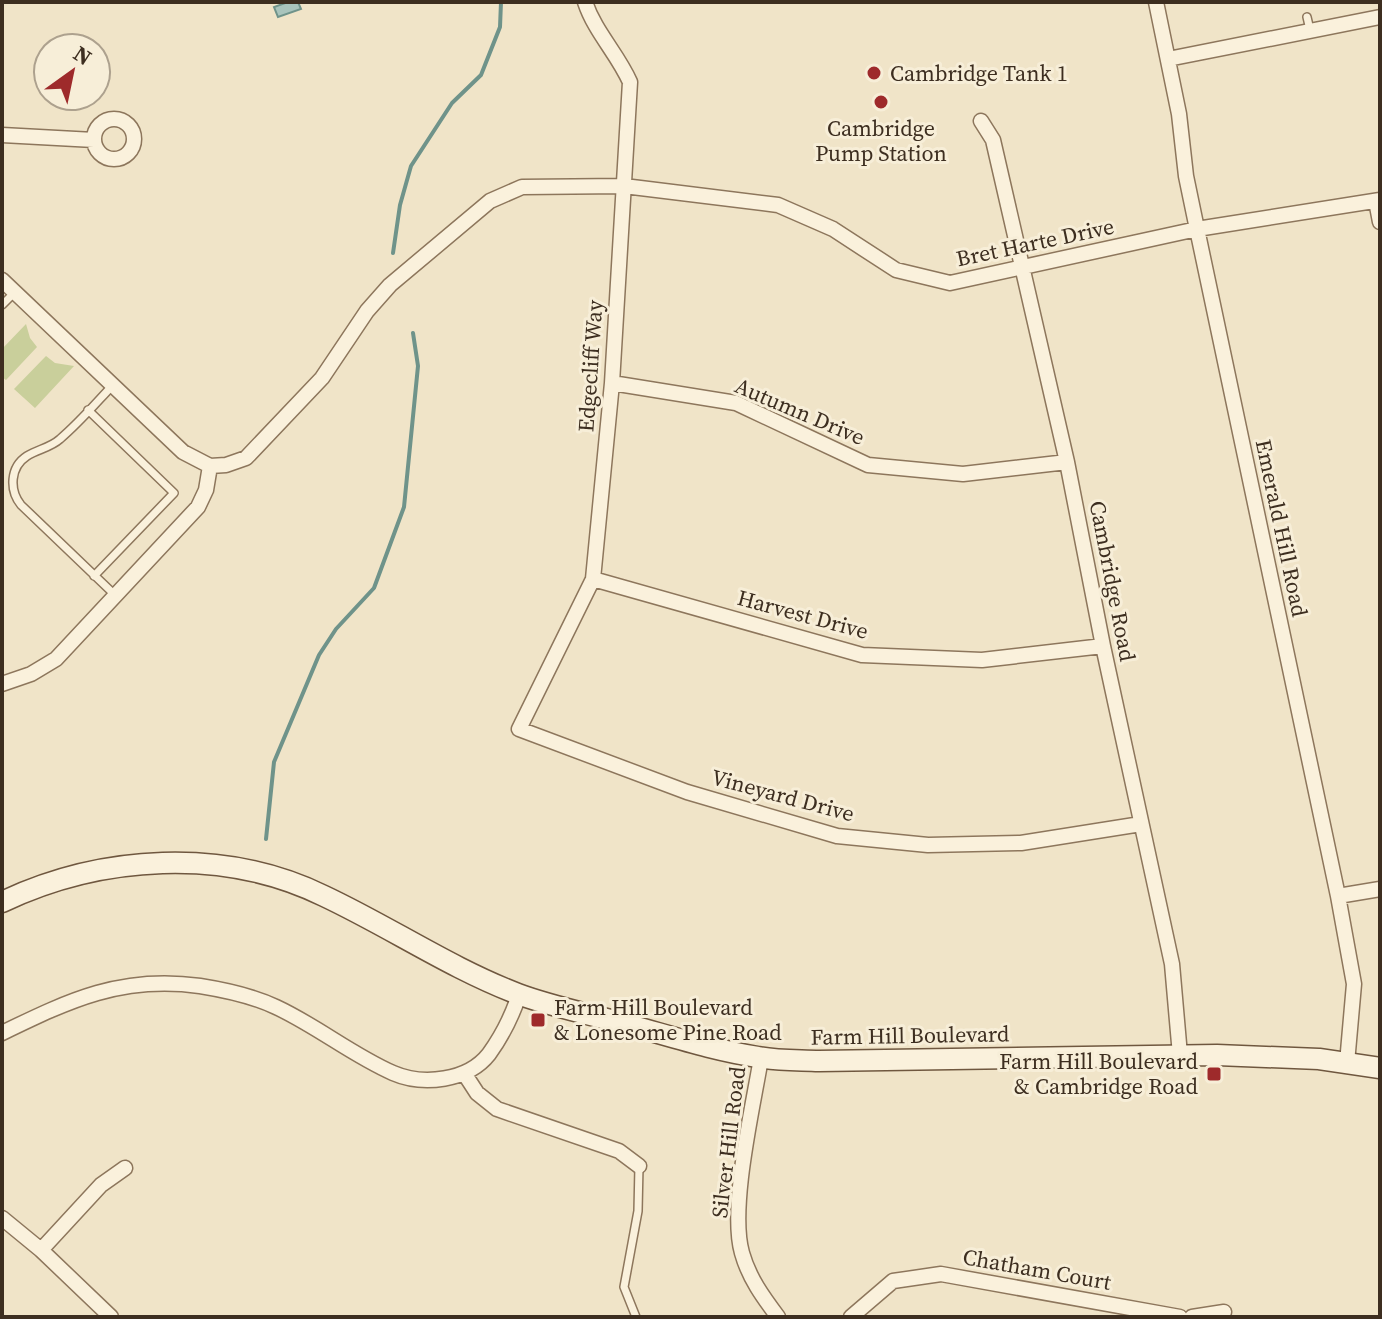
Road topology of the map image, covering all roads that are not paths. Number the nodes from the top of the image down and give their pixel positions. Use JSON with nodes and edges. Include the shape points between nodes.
{"nodes":[{"id":1,"x":585,"y":2,"type":"edge"},
{"id":2,"x":1156,"y":2,"type":"edge"},
{"id":3,"x":1380,"y":17,"type":"edge"},
{"id":4,"x":1168,"y":59,"type":"junction"},
{"id":5,"x":981,"y":121,"type":"dead end"},
{"id":6,"x":2,"y":135,"type":"edge"},
{"id":7,"x":94,"y":140,"type":"dead end"},
{"id":8,"x":624,"y":186,"type":"junction"},
{"id":9,"x":1378,"y":201,"type":"edge"},
{"id":10,"x":1380,"y":222,"type":"edge"},
{"id":11,"x":1197,"y":229,"type":"junction"},
{"id":12,"x":1024,"y":267,"type":"junction"},
{"id":13,"x":2,"y":280,"type":"edge"},
{"id":14,"x":15,"y":292,"type":"junction"},
{"id":15,"x":2,"y":305,"type":"edge"},
{"id":16,"x":612,"y":383,"type":"junction"},
{"id":17,"x":113,"y":385,"type":"junction"},
{"id":18,"x":88,"y":410,"type":"junction"},
{"id":19,"x":1067,"y":462,"type":"junction"},
{"id":20,"x":210,"y":466,"type":"junction"},
{"id":21,"x":94,"y":576,"type":"junction"},
{"id":22,"x":593,"y":579,"type":"junction"},
{"id":23,"x":116,"y":596,"type":"junction"},
{"id":24,"x":1103,"y":646,"type":"junction"},
{"id":25,"x":2,"y":684,"type":"edge"},
{"id":26,"x":519,"y":729,"type":"joint"},
{"id":27,"x":1141,"y":824,"type":"junction"},
{"id":28,"x":1380,"y":889,"type":"edge"},
{"id":29,"x":1338,"y":896,"type":"junction"},
{"id":30,"x":2,"y":902,"type":"edge"},
{"id":31,"x":519,"y":995,"type":"junction"},
{"id":32,"x":2,"y":1033,"type":"edge"},
{"id":33,"x":1180,"y":1055,"type":"junction"},
{"id":34,"x":761,"y":1058,"type":"junction"},
{"id":35,"x":1347,"y":1063,"type":"junction"},
{"id":36,"x":1380,"y":1068,"type":"edge"},
{"id":37,"x":464,"y":1073,"type":"junction"},
{"id":38,"x":639,"y":1166,"type":"joint"},
{"id":39,"x":125,"y":1168,"type":"dead end"},
{"id":40,"x":2,"y":1218,"type":"edge"},
{"id":41,"x":41,"y":1250,"type":"junction"},
{"id":42,"x":1224,"y":1312,"type":"dead end"},
{"id":43,"x":111,"y":1317,"type":"edge"},
{"id":44,"x":636,"y":1317,"type":"edge"},
{"id":45,"x":778,"y":1317,"type":"edge"},
{"id":46,"x":851,"y":1317,"type":"edge"},
{"id":47,"x":1180,"y":1317,"type":"edge"},
{"id":48,"x":1192,"y":1317,"type":"edge"}],
"edges":[{"from":1,"to":8,"type":"street","name":"Edgecliff Way","via":[[591,21],[621,60],[630,82]]},
{"from":2,"to":4,"type":"street","name":"Emerald Hill Road"},
{"from":3,"to":4,"type":"street","via":[[1308,24]]},
{"from":4,"to":11,"type":"street","name":"Emerald Hill Road"},
{"from":5,"to":12,"type":"street","name":"Cambridge Road","via":[[993,140]]},
{"from":6,"to":7,"type":"street"},
{"from":8,"to":12,"type":"street","name":"Bret Harte Drive","via":[[778,205],[833,229],[896,270],[950,283]]},
{"from":8,"to":16,"type":"street","name":"Edgecliff Way"},
{"from":8,"to":20,"type":"street","name":"Bret Harte Drive","via":[[522,187],[490,201],[390,285],[322,378],[254,451],[238,462]]},
{"from":9,"to":10,"type":"street"},
{"from":9,"to":11,"type":"street","name":"Bret Harte Drive"},
{"from":11,"to":12,"type":"street","name":"Bret Harte Drive"},
{"from":11,"to":29,"type":"street","name":"Emerald Hill Road"},
{"from":12,"to":19,"type":"street","name":"Cambridge Road"},
{"from":13,"to":14,"type":"street"},
{"from":14,"to":15,"type":"lane"},
{"from":14,"to":17,"type":"street"},
{"from":16,"to":19,"type":"street","name":"Autumn Drive","via":[[736,403],[868,465],[963,474]]},
{"from":16,"to":22,"type":"street","name":"Edgecliff Way"},
{"from":17,"to":18,"type":"lane"},
{"from":17,"to":20,"type":"street","via":[[183,452]]},
{"from":18,"to":21,"type":"lane","via":[[174,493]]},
{"from":18,"to":21,"type":"lane","via":[[51,447],[25,457],[12,485],[21,505]]},
{"from":19,"to":24,"type":"street","name":"Cambridge Road"},
{"from":20,"to":23,"type":"street","via":[[198,507]]},
{"from":21,"to":23,"type":"lane"},
{"from":22,"to":24,"type":"street","name":"Harvest Drive","via":[[862,655],[982,660]]},
{"from":22,"to":26,"type":"street","name":"Edgecliff Way"},
{"from":23,"to":25,"type":"street","via":[[56,659]]},
{"from":24,"to":27,"type":"street","name":"Cambridge Road"},
{"from":26,"to":27,"type":"street","name":"Vineyard Drive","via":[[687,792],[837,836],[928,845],[1021,843]]},
{"from":27,"to":33,"type":"street","name":"Cambridge Road","via":[[1172,964]]},
{"from":28,"to":29,"type":"street"},
{"from":29,"to":35,"type":"street","name":"Emerald Hill Road","via":[[1354,984]]},
{"from":30,"to":31,"type":"main road","name":"Farm Hill Boulevard","via":[[97,870],[191,862],[223,865],[322,895]]},
{"from":31,"to":34,"type":"main road","name":"Farm Hill Boulevard"},
{"from":31,"to":37,"type":"street","via":[[487,1057]]},
{"from":32,"to":37,"type":"street","via":[[68,1001],[117,987],[199,986],[276,1006],[395,1074],[429,1081]]},
{"from":33,"to":34,"type":"main road","name":"Farm Hill Boulevard"},
{"from":33,"to":35,"type":"main road","name":"Farm Hill Boulevard"},
{"from":34,"to":45,"type":"street","name":"Silver Hill Road","via":[[740,1186],[739,1224],[750,1278]]},
{"from":35,"to":36,"type":"main road","name":"Farm Hill Boulevard"},
{"from":37,"to":38,"type":"street","via":[[497,1109],[619,1151]]},
{"from":38,"to":44,"type":"lane","via":[[638,1211],[624,1287]]},
{"from":39,"to":41,"type":"street","via":[[101,1185]]},
{"from":40,"to":41,"type":"street"},
{"from":41,"to":43,"type":"street"},
{"from":42,"to":48,"type":"street"},
{"from":46,"to":47,"type":"street","name":"Chatham Court","via":[[893,1281],[941,1274]]}]}
